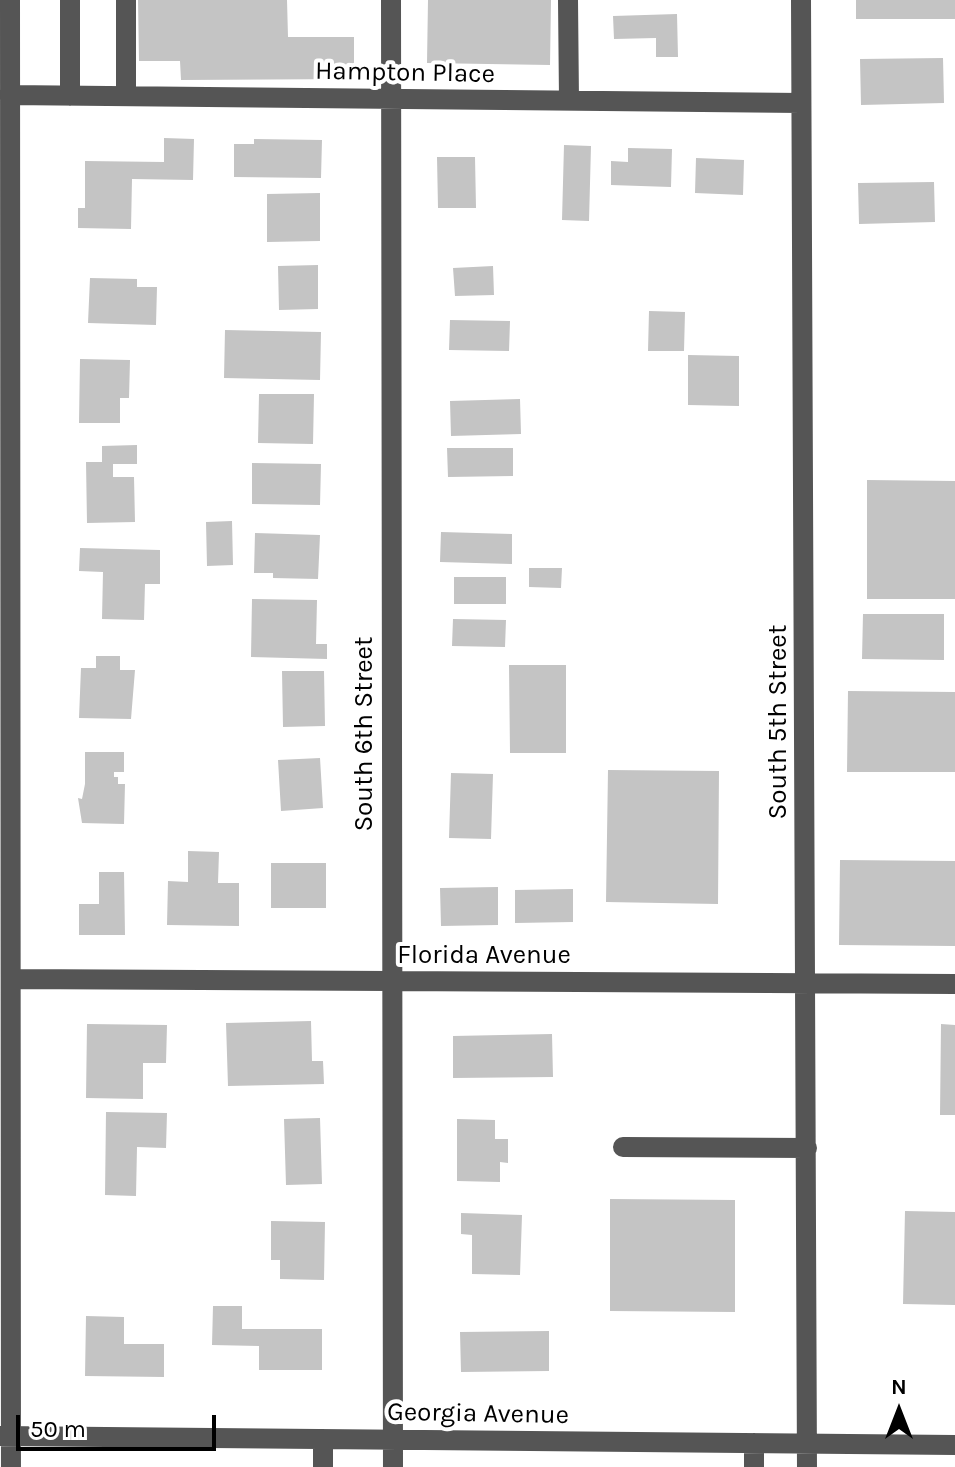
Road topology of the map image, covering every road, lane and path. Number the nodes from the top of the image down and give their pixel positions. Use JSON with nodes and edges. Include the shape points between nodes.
{"nodes":[{"id":1,"x":10,"y":0,"type":"edge"},
{"id":2,"x":70,"y":0,"type":"edge"},
{"id":3,"x":126,"y":0,"type":"edge"},
{"id":4,"x":391,"y":0,"type":"edge"},
{"id":5,"x":568,"y":0,"type":"edge"},
{"id":6,"x":801,"y":0,"type":"edge"},
{"id":7,"x":9,"y":95,"type":"junction"},
{"id":8,"x":70,"y":96,"type":"junction"},
{"id":9,"x":126,"y":96,"type":"junction"},
{"id":10,"x":390,"y":99,"type":"junction"},
{"id":11,"x":569,"y":100,"type":"junction"},
{"id":12,"x":801,"y":103,"type":"junction"},
{"id":13,"x":5,"y":434,"type":"edge"},
{"id":14,"x":6,"y":861,"type":"edge"},
{"id":15,"x":13,"y":979,"type":"junction"},
{"id":16,"x":391,"y":981,"type":"junction"},
{"id":17,"x":807,"y":983,"type":"junction"},
{"id":18,"x":955,"y":984,"type":"edge"},
{"id":19,"x":623,"y":1147,"type":"dead end"},
{"id":20,"x":807,"y":1148,"type":"junction"},
{"id":21,"x":6,"y":1300,"type":"edge"},
{"id":22,"x":5,"y":1436,"type":"edge"},
{"id":23,"x":323,"y":1439,"type":"junction"},
{"id":24,"x":393,"y":1439,"type":"junction"},
{"id":25,"x":754,"y":1443,"type":"junction"},
{"id":26,"x":808,"y":1443,"type":"junction"},
{"id":27,"x":955,"y":1445,"type":"edge"},
{"id":28,"x":11,"y":1467,"type":"edge"},
{"id":29,"x":323,"y":1467,"type":"edge"},
{"id":30,"x":393,"y":1467,"type":"edge"},
{"id":31,"x":754,"y":1467,"type":"edge"},
{"id":32,"x":807,"y":1467,"type":"edge"}],
"edges":[{"from":1,"to":7,"type":"street"},
{"from":2,"to":8,"type":"street"},
{"from":3,"to":9,"type":"street"},
{"from":4,"to":10,"type":"street","name":"South 6th Street"},
{"from":5,"to":11,"type":"street"},
{"from":6,"to":12,"type":"street","name":"South 5th Street"},
{"from":7,"to":8,"type":"street","name":"Hampton Place"},
{"from":7,"to":13,"type":"street"},
{"from":8,"to":9,"type":"street","name":"Hampton Place"},
{"from":9,"to":10,"type":"street","name":"Hampton Place"},
{"from":10,"to":11,"type":"street","name":"Hampton Place"},
{"from":10,"to":16,"type":"street","name":"South 6th Street"},
{"from":11,"to":12,"type":"street","name":"Hampton Place"},
{"from":12,"to":17,"type":"street","name":"South 5th Street"},
{"from":13,"to":14,"type":"street"},
{"from":14,"to":15,"type":"street"},
{"from":15,"to":16,"type":"street","name":"Florida Avenue"},
{"from":15,"to":21,"type":"street"},
{"from":16,"to":17,"type":"street","name":"Florida Avenue"},
{"from":16,"to":24,"type":"street","name":"South 6th Street"},
{"from":17,"to":18,"type":"street","name":"Florida Avenue"},
{"from":17,"to":20,"type":"street","name":"South 5th Street"},
{"from":19,"to":20,"type":"street"},
{"from":20,"to":26,"type":"street","name":"South 5th Street"},
{"from":21,"to":22,"type":"street"},
{"from":22,"to":23,"type":"street","name":"Georgia Avenue"},
{"from":22,"to":28,"type":"street"},
{"from":23,"to":24,"type":"street","name":"Georgia Avenue"},
{"from":23,"to":29,"type":"street"},
{"from":24,"to":25,"type":"street","name":"Georgia Avenue"},
{"from":24,"to":30,"type":"street","name":"South 6th Street"},
{"from":25,"to":26,"type":"street","name":"Georgia Avenue"},
{"from":25,"to":31,"type":"street"},
{"from":26,"to":27,"type":"street","name":"Georgia Avenue"},
{"from":26,"to":32,"type":"street","name":"South 5th Street"}]}
